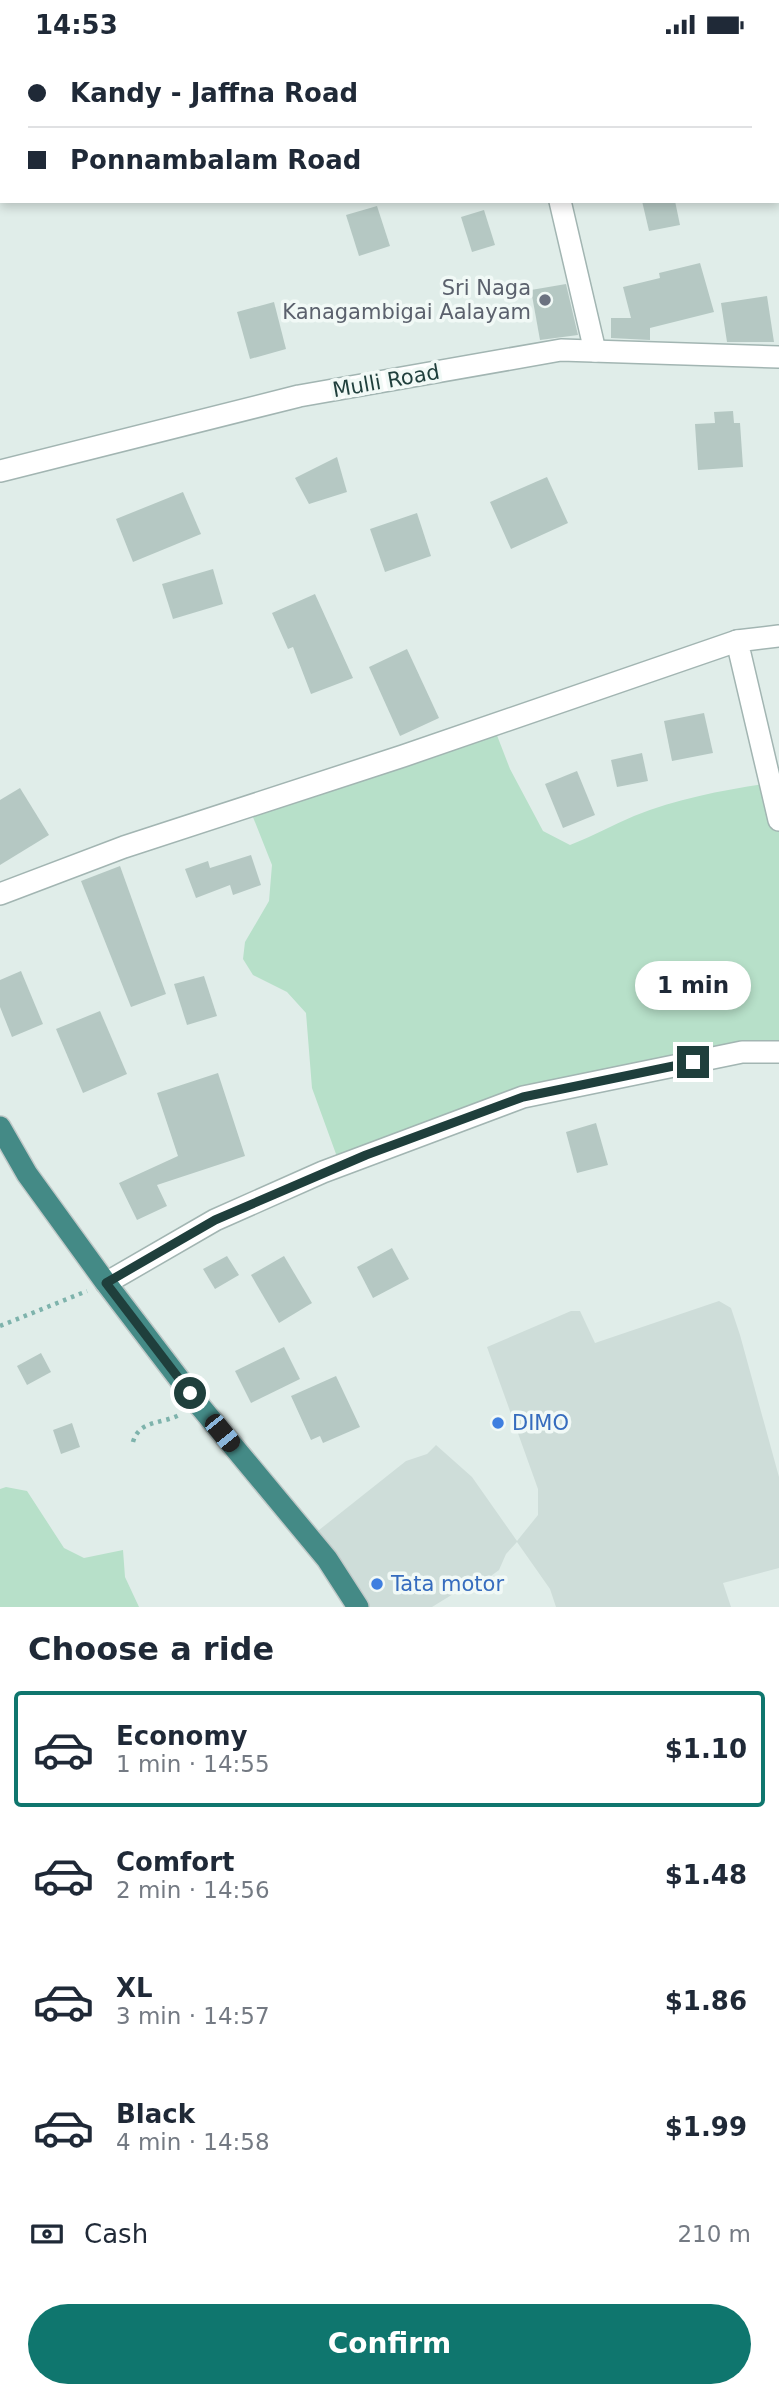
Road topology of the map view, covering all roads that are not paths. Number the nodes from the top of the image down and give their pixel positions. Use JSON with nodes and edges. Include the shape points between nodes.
{"nodes":[{"id":1,"x":560,"y":203,"type":"edge"},
{"id":2,"x":595,"y":351,"type":"junction"},
{"id":3,"x":779,"y":357,"type":"edge"},
{"id":4,"x":0,"y":471,"type":"edge"},
{"id":5,"x":779,"y":636,"type":"edge"},
{"id":6,"x":737,"y":641,"type":"junction"},
{"id":7,"x":779,"y":820,"type":"edge"},
{"id":8,"x":0,"y":894,"type":"edge"},
{"id":9,"x":779,"y":1052,"type":"edge"},
{"id":10,"x":0,"y":1127,"type":"edge"},
{"id":11,"x":106,"y":1283,"type":"junction"},
{"id":12,"x":358,"y":1607,"type":"edge"}],
"edges":[{"from":1,"to":2,"type":"street"},
{"from":2,"to":3,"type":"street","name":"Mulli Road"},
{"from":2,"to":4,"type":"street","name":"Mulli Road","via":[[561,350],[299,395]]},
{"from":5,"to":6,"type":"street"},
{"from":6,"to":7,"type":"street"},
{"from":6,"to":8,"type":"street","via":[[124,847]]},
{"from":9,"to":11,"type":"street","via":[[742,1052],[523,1097],[323,1172],[215,1220]]},
{"from":10,"to":11,"type":"highway","via":[[27,1174]]},
{"from":11,"to":12,"type":"highway","via":[[199,1405],[327,1559]]}]}
